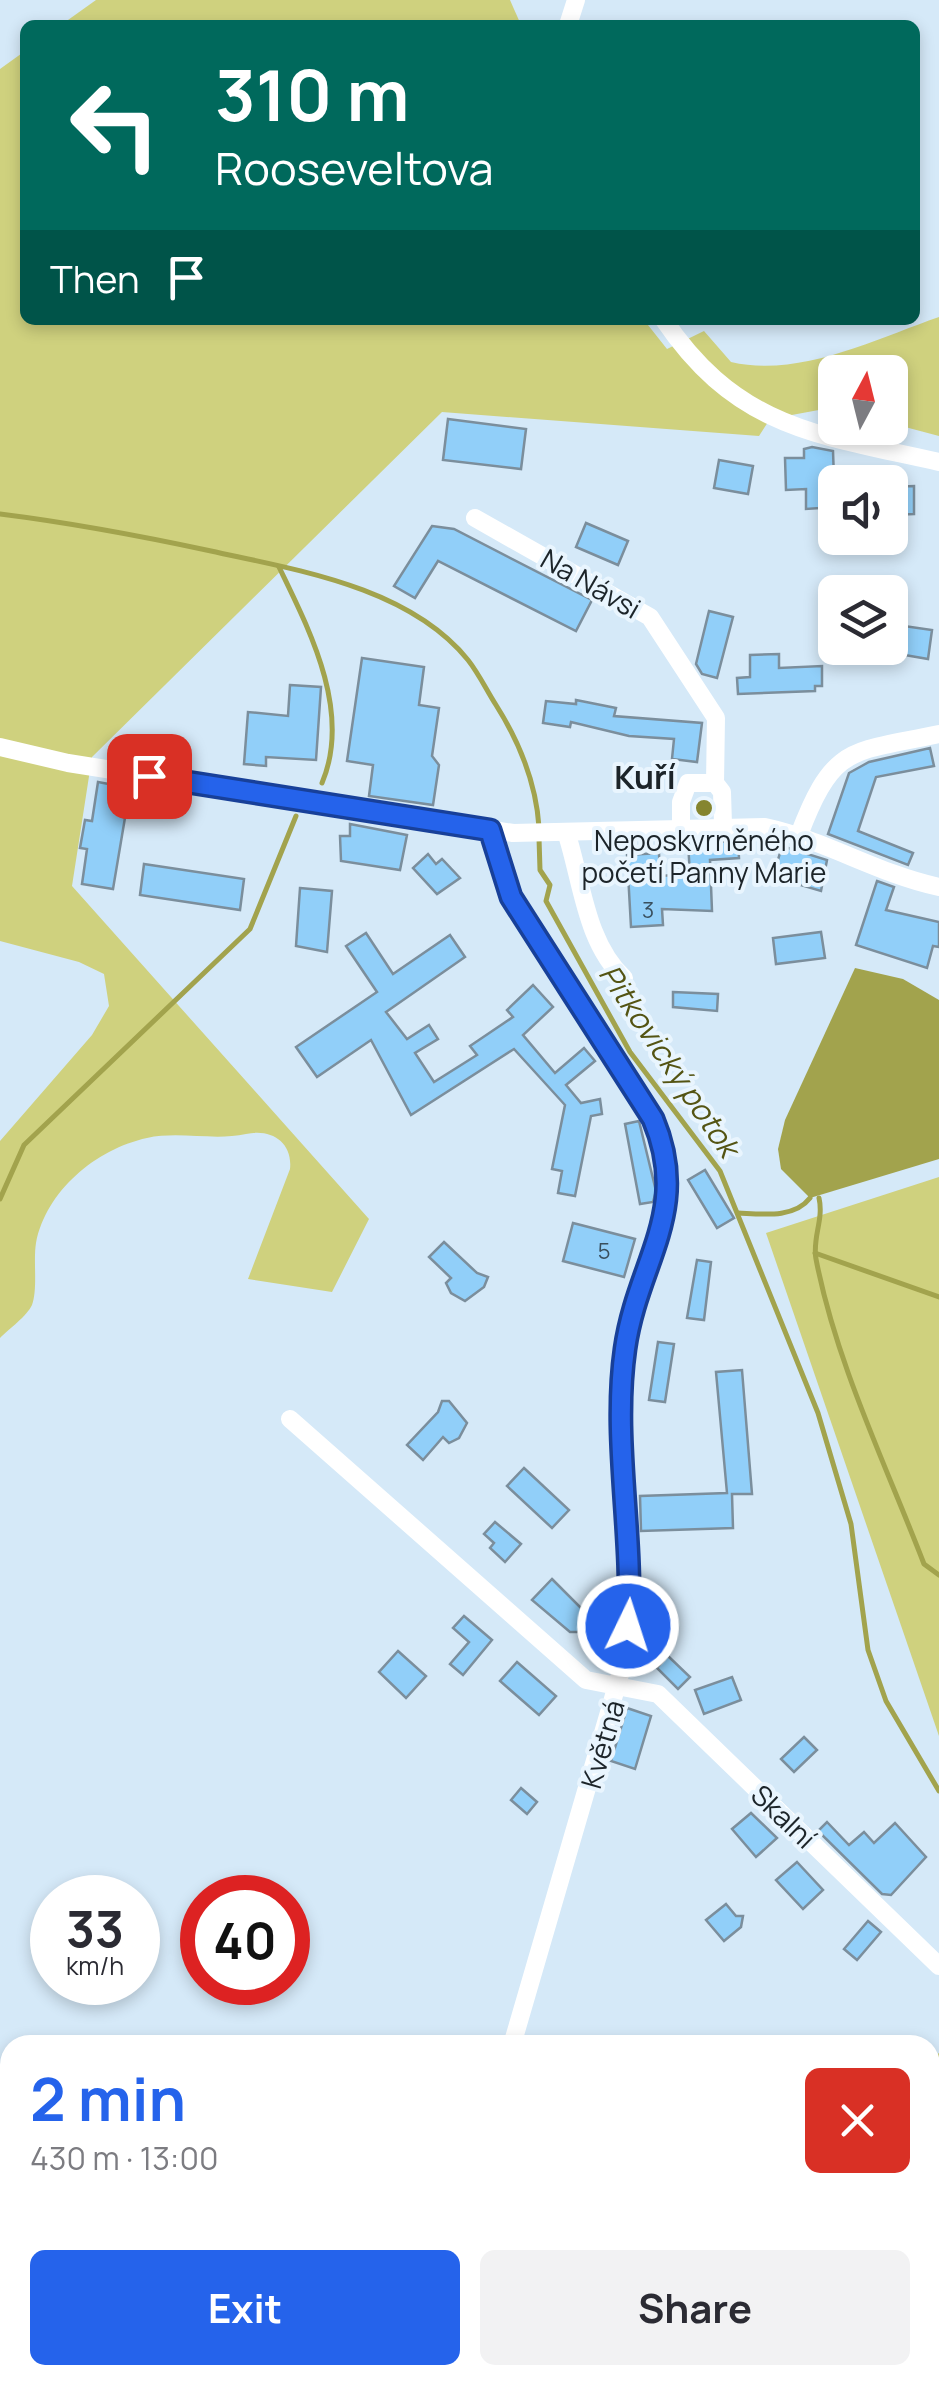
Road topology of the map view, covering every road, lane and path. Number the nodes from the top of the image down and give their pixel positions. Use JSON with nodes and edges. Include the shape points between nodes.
{"nodes":[{"id":1,"x":668,"y":325,"type":"edge"},
{"id":2,"x":939,"y":462,"type":"edge"},
{"id":3,"x":475,"y":518,"type":"dead end"},
{"id":4,"x":939,"y":734,"type":"edge"},
{"id":5,"x":0,"y":747,"type":"edge"},
{"id":6,"x":715,"y":783,"type":"junction"},
{"id":7,"x":723,"y":825,"type":"junction"},
{"id":8,"x":681,"y":828,"type":"junction"},
{"id":9,"x":490,"y":830,"type":"junction"},
{"id":10,"x":560,"y":834,"type":"junction"},
{"id":11,"x":799,"y":835,"type":"junction"},
{"id":12,"x":939,"y":887,"type":"edge"},
{"id":13,"x":624,"y":978,"type":"dead end"},
{"id":14,"x":290,"y":1419,"type":"dead end"},
{"id":15,"x":618,"y":1690,"type":"junction"},
{"id":16,"x":939,"y":1966,"type":"edge"},
{"id":17,"x":515,"y":2035,"type":"edge"}],
"edges":[{"from":1,"to":2,"type":"street","via":[[710,378],[770,420]]},
{"from":3,"to":6,"type":"street","name":"Na Návsi","via":[[650,616],[716,718]]},
{"from":4,"to":11,"type":"street","via":[[848,754],[814,796]]},
{"from":5,"to":9,"type":"street","via":[[68,764]]},
{"from":6,"to":7,"type":"street","name":"Na Návsi","via":[[722,792]]},
{"from":6,"to":8,"type":"street","via":[[688,783]]},
{"from":7,"to":8,"type":"street"},
{"from":7,"to":11,"type":"street"},
{"from":8,"to":10,"type":"street"},
{"from":9,"to":10,"type":"street"},
{"from":9,"to":15,"type":"street","name":"Květná","via":[[511,897],[664,1145],[668,1202],[625,1349],[632,1572]]},
{"from":10,"to":13,"type":"street","via":[[592,926],[610,966]]},
{"from":11,"to":12,"type":"street"},
{"from":14,"to":15,"type":"street","name":"Skalní","via":[[586,1680]]},
{"from":15,"to":16,"type":"street","name":"Skalní","via":[[658,1694]]},
{"from":15,"to":17,"type":"street","name":"Květná"}]}
